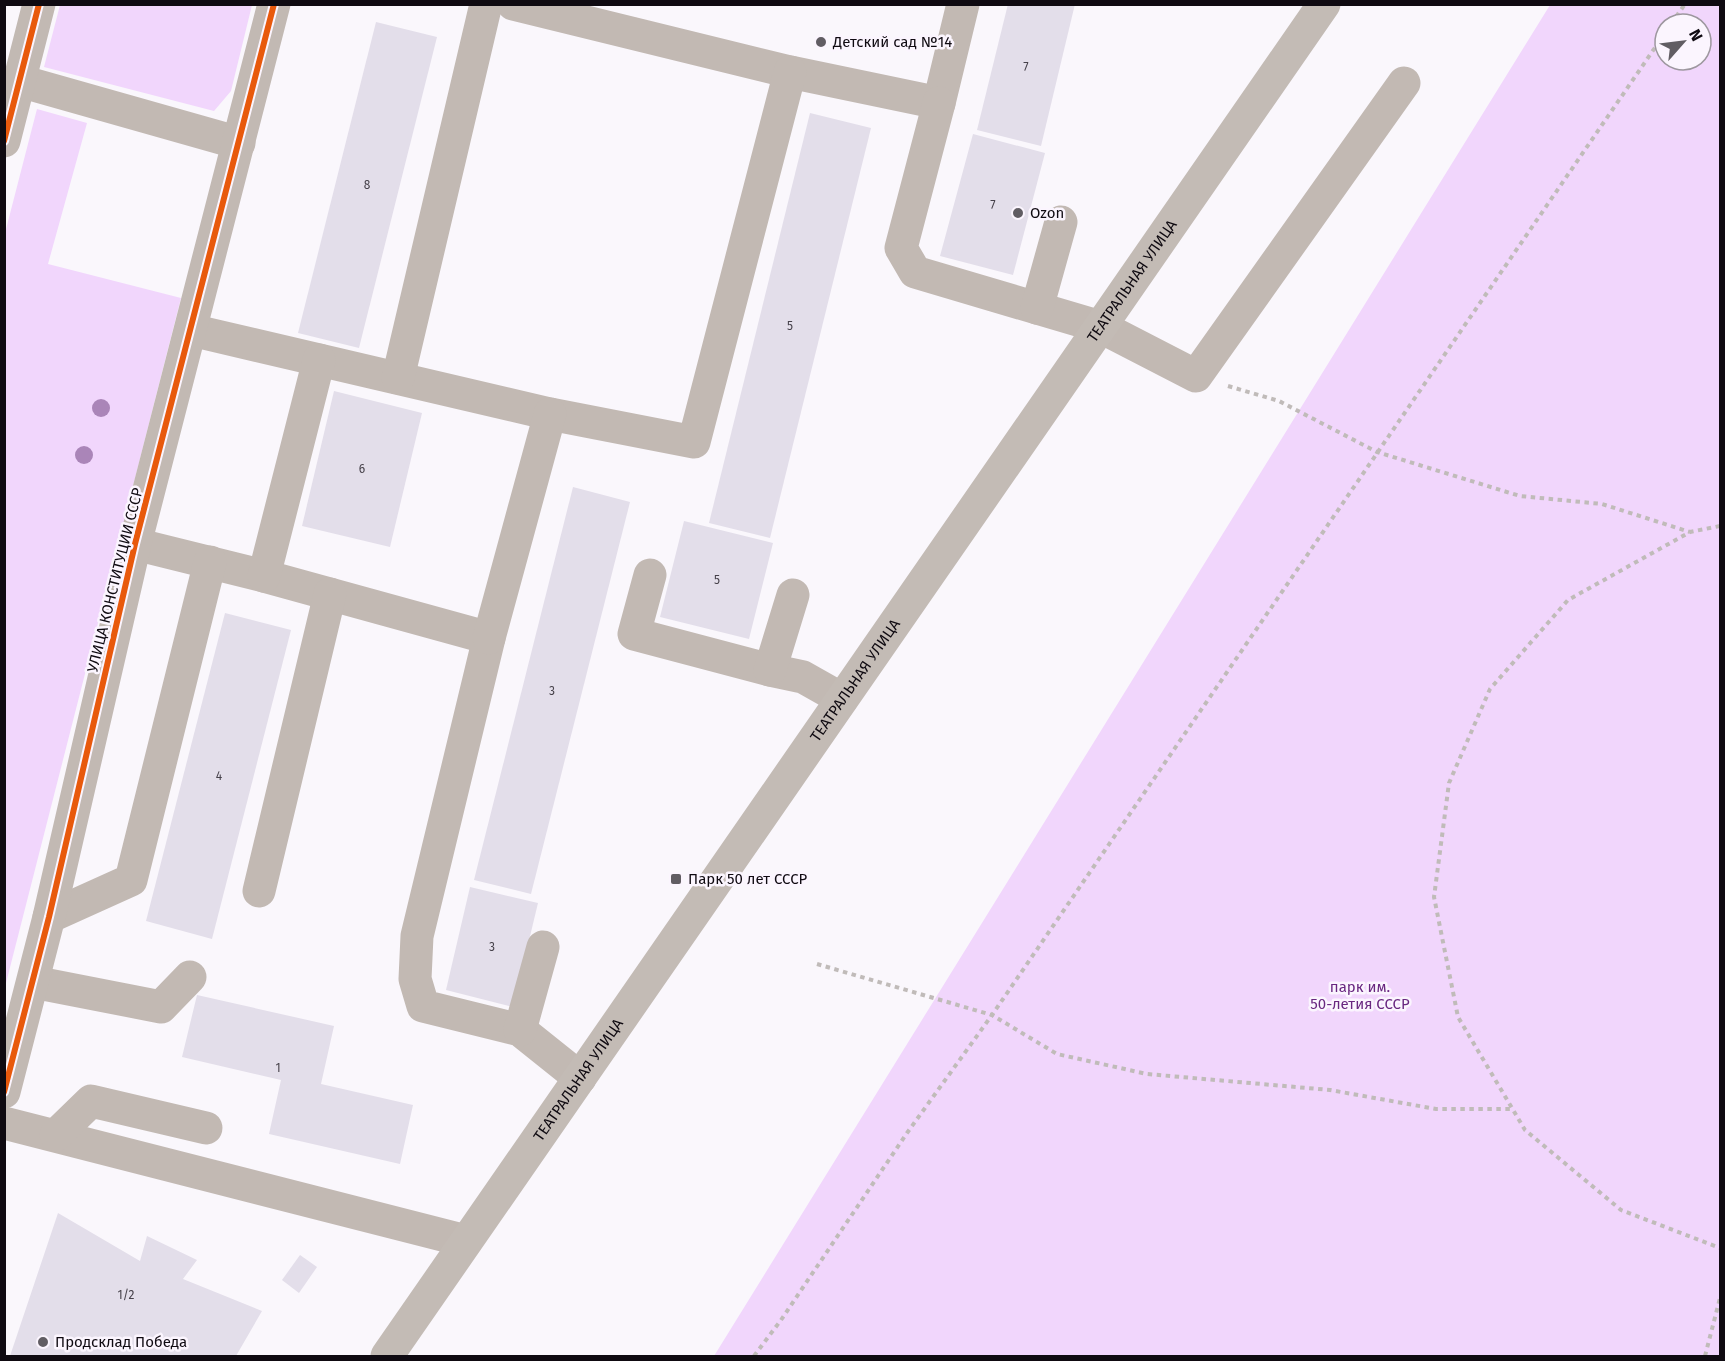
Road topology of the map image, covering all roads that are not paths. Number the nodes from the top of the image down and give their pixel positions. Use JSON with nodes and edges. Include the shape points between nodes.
{"nodes":[{"id":1,"x":39,"y":4,"type":"edge"},
{"id":2,"x":274,"y":4,"type":"edge"},
{"id":3,"x":486,"y":4,"type":"edge"},
{"id":4,"x":513,"y":4,"type":"edge"},
{"id":5,"x":963,"y":4,"type":"edge"},
{"id":6,"x":1324,"y":4,"type":"edge"},
{"id":7,"x":562,"y":10,"type":"edge"},
{"id":8,"x":790,"y":72,"type":"junction"},
{"id":9,"x":20,"y":81,"type":"junction"},
{"id":10,"x":1404,"y":83,"type":"dead end"},
{"id":11,"x":939,"y":103,"type":"junction"},
{"id":12,"x":4,"y":141,"type":"edge"},
{"id":13,"x":239,"y":143,"type":"junction"},
{"id":14,"x":1061,"y":222,"type":"dead end"},
{"id":15,"x":1038,"y":308,"type":"junction"},
{"id":16,"x":1101,"y":327,"type":"junction"},
{"id":17,"x":191,"y":330,"type":"junction"},
{"id":18,"x":320,"y":360,"type":"junction"},
{"id":19,"x":398,"y":378,"type":"junction"},
{"id":20,"x":550,"y":414,"type":"junction"},
{"id":21,"x":135,"y":544,"type":"junction"},
{"id":22,"x":210,"y":562,"type":"junction"},
{"id":23,"x":650,"y":575,"type":"dead end"},
{"id":24,"x":264,"y":576,"type":"junction"},
{"id":25,"x":330,"y":594,"type":"junction"},
{"id":26,"x":793,"y":596,"type":"dead end"},
{"id":27,"x":489,"y":638,"type":"junction"},
{"id":28,"x":770,"y":670,"type":"junction"},
{"id":29,"x":842,"y":699,"type":"junction"},
{"id":30,"x":259,"y":891,"type":"dead end"},
{"id":31,"x":49,"y":917,"type":"junction"},
{"id":32,"x":543,"y":947,"type":"dead end"},
{"id":33,"x":190,"y":977,"type":"dead end"},
{"id":34,"x":33,"y":982,"type":"junction"},
{"id":35,"x":520,"y":1030,"type":"junction"},
{"id":36,"x":580,"y":1078,"type":"junction"},
{"id":37,"x":4,"y":1092,"type":"edge"},
{"id":38,"x":4,"y":1124,"type":"edge"},
{"id":39,"x":206,"y":1128,"type":"dead end"},
{"id":40,"x":56,"y":1135,"type":"junction"},
{"id":41,"x":466,"y":1241,"type":"junction"},
{"id":42,"x":387,"y":1356,"type":"edge"}],
"edges":[{"from":1,"to":9,"type":"street"},
{"from":2,"to":13,"type":"street","name":"УЛИЦА КОНСТИТУЦИИ СССР"},
{"from":3,"to":19,"type":"street"},
{"from":4,"to":7,"type":"street"},
{"from":5,"to":11,"type":"street"},
{"from":6,"to":16,"type":"main road","name":"ТЕАТРАЛЬНАЯ УЛИЦА"},
{"from":7,"to":8,"type":"street"},
{"from":8,"to":11,"type":"street"},
{"from":8,"to":20,"type":"street","via":[[694,442]]},
{"from":9,"to":12,"type":"street"},
{"from":9,"to":13,"type":"street"},
{"from":10,"to":16,"type":"street","via":[[1196,376]]},
{"from":11,"to":15,"type":"street","via":[[901,248],[915,272]]},
{"from":13,"to":17,"type":"street","name":"УЛИЦА КОНСТИТУЦИИ СССР"},
{"from":14,"to":15,"type":"street"},
{"from":15,"to":16,"type":"street"},
{"from":16,"to":29,"type":"main road","name":"ТЕАТРАЛЬНАЯ УЛИЦА"},
{"from":17,"to":18,"type":"street"},
{"from":17,"to":21,"type":"street","name":"УЛИЦА КОНСТИТУЦИИ СССР"},
{"from":18,"to":19,"type":"street"},
{"from":18,"to":24,"type":"street"},
{"from":19,"to":20,"type":"street"},
{"from":20,"to":27,"type":"street"},
{"from":21,"to":22,"type":"street"},
{"from":21,"to":31,"type":"street","name":"УЛИЦА КОНСТИТУЦИИ СССР"},
{"from":22,"to":24,"type":"street"},
{"from":22,"to":31,"type":"street","via":[[131,880]]},
{"from":23,"to":28,"type":"street","via":[[634,634]]},
{"from":24,"to":25,"type":"street"},
{"from":25,"to":27,"type":"street"},
{"from":25,"to":30,"type":"street"},
{"from":26,"to":28,"type":"street"},
{"from":27,"to":35,"type":"street","via":[[417,936],[415,979],[423,1005]]},
{"from":28,"to":29,"type":"street","via":[[803,677]]},
{"from":29,"to":36,"type":"main road","name":"ТЕАТРАЛЬНАЯ УЛИЦА"},
{"from":31,"to":34,"type":"street","name":"УЛИЦА КОНСТИТУЦИИ СССР"},
{"from":32,"to":35,"type":"street"},
{"from":33,"to":34,"type":"street","via":[[161,1007]]},
{"from":34,"to":37,"type":"street","name":"УЛИЦА КОНСТИТУЦИИ СССР"},
{"from":35,"to":36,"type":"street"},
{"from":36,"to":41,"type":"main road","name":"ТЕАТРАЛЬНАЯ УЛИЦА"},
{"from":38,"to":40,"type":"street"},
{"from":39,"to":40,"type":"street","via":[[91,1101]]},
{"from":40,"to":41,"type":"street"},
{"from":41,"to":42,"type":"main road","name":"ТЕАТРАЛЬНАЯ УЛИЦА"}]}
